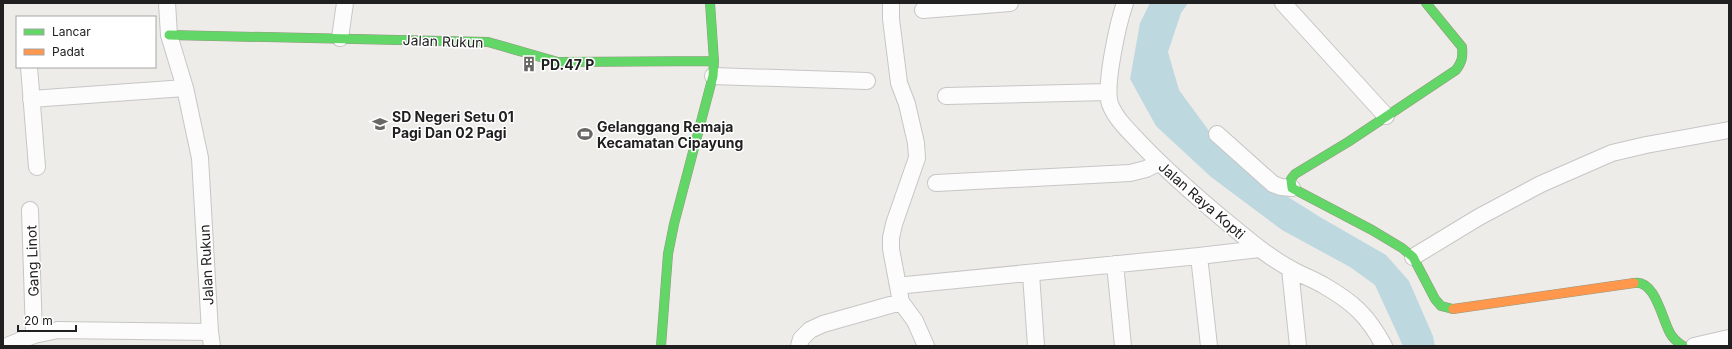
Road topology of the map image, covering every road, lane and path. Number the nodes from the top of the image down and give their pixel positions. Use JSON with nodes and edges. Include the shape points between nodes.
{"nodes":[{"id":1,"x":167,"y":3,"type":"edge"},
{"id":2,"x":346,"y":3,"type":"edge"},
{"id":3,"x":710,"y":3,"type":"edge"},
{"id":4,"x":891,"y":3,"type":"edge"},
{"id":5,"x":1010,"y":3,"type":"edge"},
{"id":6,"x":1125,"y":3,"type":"edge"},
{"id":7,"x":1283,"y":3,"type":"edge"},
{"id":8,"x":1426,"y":3,"type":"edge"},
{"id":9,"x":923,"y":10,"type":"dead end"},
{"id":10,"x":169,"y":35,"type":"junction"},
{"id":11,"x":340,"y":38,"type":"junction"},
{"id":12,"x":29,"y":68,"type":"edge"},
{"id":13,"x":714,"y":69,"type":"junction"},
{"id":14,"x":867,"y":81,"type":"dead end"},
{"id":15,"x":185,"y":88,"type":"junction"},
{"id":16,"x":1108,"y":92,"type":"junction"},
{"id":17,"x":946,"y":96,"type":"dead end"},
{"id":18,"x":31,"y":99,"type":"junction"},
{"id":19,"x":1386,"y":116,"type":"junction"},
{"id":20,"x":1729,"y":130,"type":"edge"},
{"id":21,"x":1216,"y":134,"type":"dead end"},
{"id":22,"x":1158,"y":163,"type":"junction"},
{"id":23,"x":37,"y":167,"type":"dead end"},
{"id":24,"x":936,"y":183,"type":"dead end"},
{"id":25,"x":1292,"y":188,"type":"junction"},
{"id":26,"x":30,"y":210,"type":"dead end"},
{"id":27,"x":1259,"y":249,"type":"junction"},
{"id":28,"x":1200,"y":256,"type":"junction"},
{"id":29,"x":1413,"y":257,"type":"junction"},
{"id":30,"x":1116,"y":264,"type":"junction"},
{"id":31,"x":1290,"y":269,"type":"junction"},
{"id":32,"x":1031,"y":274,"type":"junction"},
{"id":33,"x":906,"y":285,"type":"dead end"},
{"id":34,"x":901,"y":302,"type":"junction"},
{"id":35,"x":34,"y":335,"type":"junction"},
{"id":36,"x":1729,"y":338,"type":"edge"},
{"id":37,"x":211,"y":339,"type":"edge"},
{"id":38,"x":8,"y":346,"type":"edge"},
{"id":39,"x":661,"y":346,"type":"edge"},
{"id":40,"x":799,"y":346,"type":"edge"},
{"id":41,"x":926,"y":346,"type":"edge"},
{"id":42,"x":1036,"y":346,"type":"edge"},
{"id":43,"x":1124,"y":346,"type":"edge"},
{"id":44,"x":1209,"y":346,"type":"edge"},
{"id":45,"x":1298,"y":346,"type":"edge"},
{"id":46,"x":1384,"y":346,"type":"edge"},
{"id":47,"x":1683,"y":346,"type":"edge"},
{"id":48,"x":1694,"y":346,"type":"edge"}],
"edges":[{"from":1,"to":10,"type":"street","name":"Jalan Rukun"},
{"from":2,"to":11,"type":"street"},
{"from":3,"to":13,"type":"street"},
{"from":4,"to":34,"type":"street","via":[[899,83],[907,104],[917,158],[891,238],[893,265]]},
{"from":5,"to":9,"type":"street"},
{"from":6,"to":16,"type":"street","name":"Jalan Raya Kopti","via":[[1118,24]]},
{"from":7,"to":19,"type":"street"},
{"from":8,"to":19,"type":"street","via":[[1462,47],[1462,63],[1456,70]]},
{"from":10,"to":11,"type":"street","name":"Jalan Rukun"},
{"from":10,"to":15,"type":"street","name":"Jalan Rukun"},
{"from":11,"to":13,"type":"street","name":"Jalan Rukun","via":[[488,42],[558,62]]},
{"from":12,"to":18,"type":"street"},
{"from":13,"to":14,"type":"street"},
{"from":13,"to":39,"type":"street","via":[[671,239]]},
{"from":15,"to":18,"type":"street"},
{"from":15,"to":37,"type":"street","name":"Jalan Rukun","via":[[200,158]]},
{"from":16,"to":17,"type":"street"},
{"from":16,"to":22,"type":"street","name":"Jalan Raya Kopti","via":[[1110,104],[1119,118]]},
{"from":18,"to":23,"type":"street"},
{"from":19,"to":25,"type":"street","via":[[1295,174],[1291,179]]},
{"from":20,"to":29,"type":"street","via":[[1612,153],[1541,184],[1478,217]]},
{"from":21,"to":25,"type":"street","via":[[1272,184]]},
{"from":22,"to":24,"type":"street","via":[[1130,173]]},
{"from":22,"to":27,"type":"street","name":"Jalan Raya Kopti"},
{"from":25,"to":29,"type":"street","via":[[1372,230]]},
{"from":26,"to":35,"type":"street","name":"Gang Linot"},
{"from":27,"to":28,"type":"street"},
{"from":27,"to":31,"type":"street","name":"Jalan Raya Kopti"},
{"from":28,"to":30,"type":"street"},
{"from":28,"to":44,"type":"street"},
{"from":29,"to":47,"type":"street","via":[[1435,299],[1447,308],[1477,306],[1633,282],[1643,283],[1653,294],[1673,338]]},
{"from":30,"to":32,"type":"street"},
{"from":30,"to":43,"type":"street"},
{"from":31,"to":45,"type":"street"},
{"from":31,"to":46,"type":"street","name":"Jalan Raya Kopti","via":[[1323,284],[1351,303],[1374,327]]},
{"from":32,"to":33,"type":"street"},
{"from":32,"to":42,"type":"street"},
{"from":34,"to":40,"type":"street","via":[[810,330],[801,339]]},
{"from":34,"to":41,"type":"street","via":[[915,321]]},
{"from":35,"to":37,"type":"street","name":"Jalan Rukun","via":[[58,330]]},
{"from":35,"to":38,"type":"street","name":"Jalan Rukun"},
{"from":36,"to":48,"type":"street"}]}
